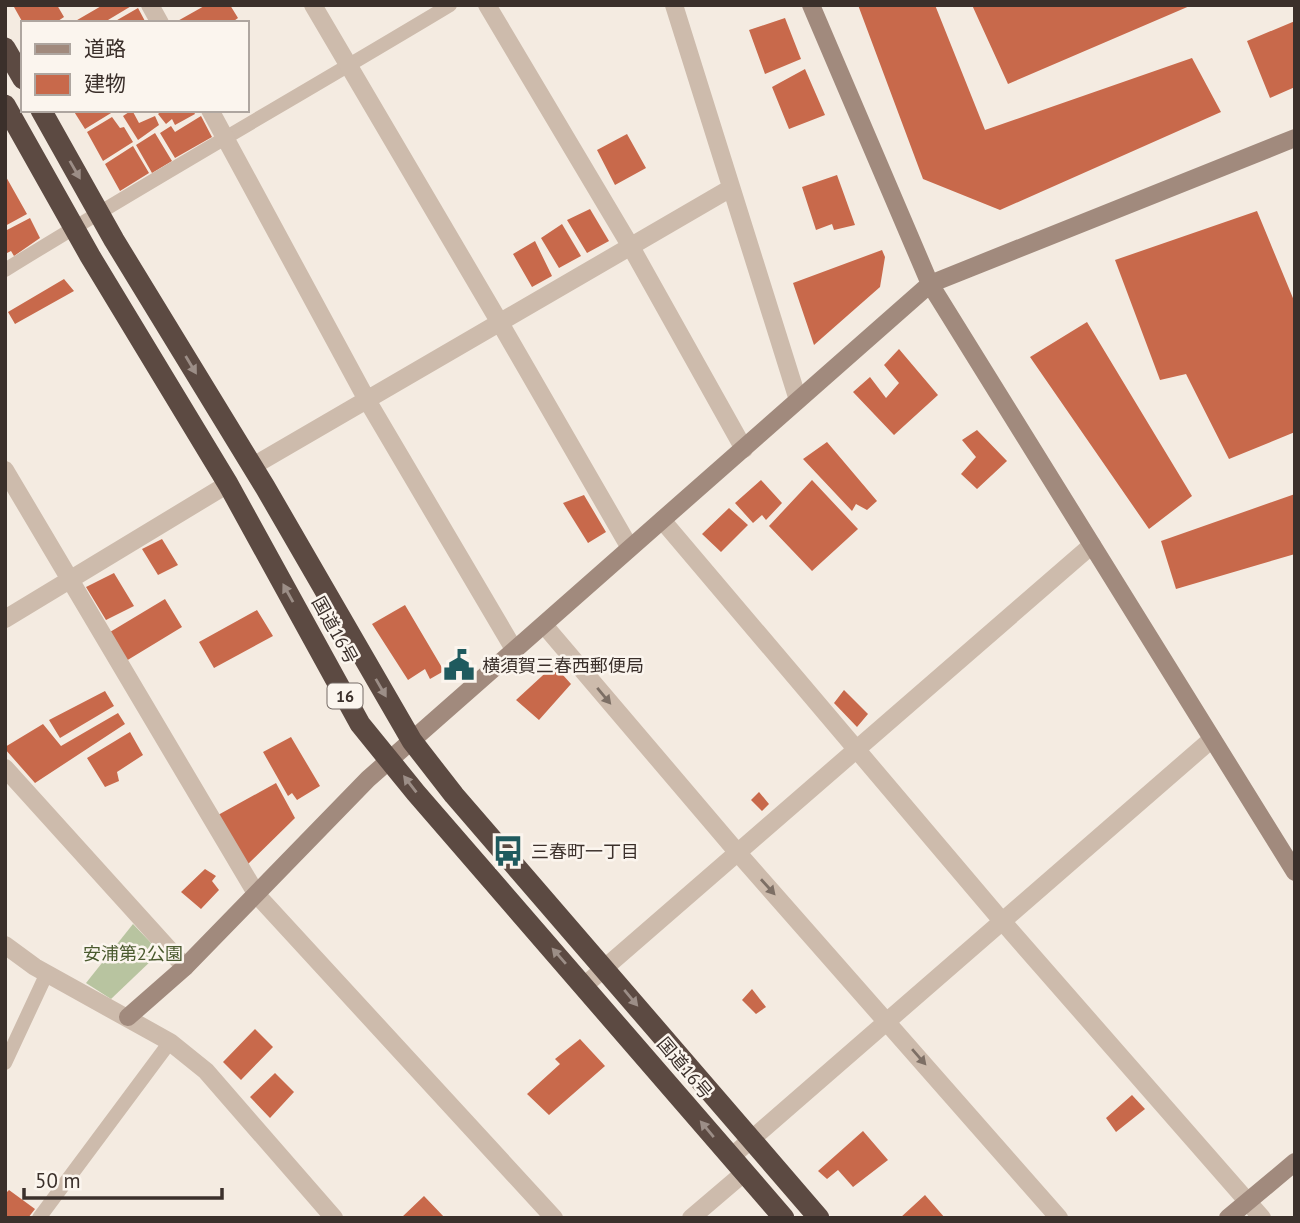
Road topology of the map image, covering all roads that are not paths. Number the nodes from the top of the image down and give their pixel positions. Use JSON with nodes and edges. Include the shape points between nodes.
{"nodes":[{"id":1,"x":150,"y":5,"type":"edge"},
{"id":2,"x":313,"y":5,"type":"edge"},
{"id":3,"x":450,"y":5,"type":"edge"},
{"id":4,"x":486,"y":5,"type":"edge"},
{"id":5,"x":674,"y":5,"type":"edge"},
{"id":6,"x":811,"y":5,"type":"edge"},
{"id":7,"x":159,"y":21,"type":"edge"},
{"id":8,"x":5,"y":48,"type":"edge"},
{"id":9,"x":348,"y":67,"type":"junction"},
{"id":10,"x":21,"y":76,"type":"edge"},
{"id":11,"x":5,"y":105,"type":"edge"},
{"id":12,"x":42,"y":112,"type":"edge"},
{"id":13,"x":211,"y":112,"type":"edge"},
{"id":14,"x":225,"y":136,"type":"junction"},
{"id":15,"x":1295,"y":138,"type":"edge"},
{"id":16,"x":732,"y":188,"type":"junction"},
{"id":17,"x":99,"y":212,"type":"junction"},
{"id":18,"x":74,"y":228,"type":"junction"},
{"id":19,"x":631,"y":247,"type":"junction"},
{"id":20,"x":5,"y":270,"type":"edge"},
{"id":21,"x":930,"y":284,"type":"junction"},
{"id":22,"x":500,"y":323,"type":"junction"},
{"id":23,"x":367,"y":400,"type":"junction"},
{"id":24,"x":798,"y":400,"type":"junction"},
{"id":25,"x":744,"y":449,"type":"junction"},
{"id":26,"x":253,"y":466,"type":"junction"},
{"id":27,"x":5,"y":470,"type":"edge"},
{"id":28,"x":228,"y":484,"type":"junction"},
{"id":29,"x":662,"y":520,"type":"junction"},
{"id":30,"x":1092,"y":545,"type":"junction"},
{"id":31,"x":630,"y":548,"type":"junction"},
{"id":32,"x":71,"y":580,"type":"junction"},
{"id":33,"x":5,"y":619,"type":"edge"},
{"id":34,"x":544,"y":625,"type":"junction"},
{"id":35,"x":514,"y":651,"type":"junction"},
{"id":36,"x":1212,"y":738,"type":"junction"},
{"id":37,"x":412,"y":741,"type":"junction"},
{"id":38,"x":856,"y":750,"type":"junction"},
{"id":39,"x":391,"y":760,"type":"junction"},
{"id":40,"x":5,"y":768,"type":"edge"},
{"id":41,"x":738,"y":853,"type":"junction"},
{"id":42,"x":1295,"y":872,"type":"edge"},
{"id":43,"x":257,"y":895,"type":"junction"},
{"id":44,"x":1002,"y":921,"type":"junction"},
{"id":45,"x":5,"y":945,"type":"edge"},
{"id":46,"x":185,"y":967,"type":"junction"},
{"id":47,"x":605,"y":968,"type":"junction"},
{"id":48,"x":47,"y":973,"type":"junction"},
{"id":49,"x":585,"y":985,"type":"junction"},
{"id":50,"x":128,"y":1017,"type":"junction"},
{"id":51,"x":888,"y":1021,"type":"junction"},
{"id":52,"x":170,"y":1042,"type":"junction"},
{"id":53,"x":5,"y":1063,"type":"edge"},
{"id":54,"x":752,"y":1139,"type":"junction"},
{"id":55,"x":1295,"y":1162,"type":"edge"},
{"id":56,"x":738,"y":1165,"type":"junction"},
{"id":57,"x":1248,"y":1201,"type":"junction"},
{"id":58,"x":46,"y":1215,"type":"edge"},
{"id":59,"x":334,"y":1218,"type":"edge"},
{"id":60,"x":554,"y":1218,"type":"edge"},
{"id":61,"x":691,"y":1218,"type":"edge"},
{"id":62,"x":784,"y":1218,"type":"edge"},
{"id":63,"x":819,"y":1218,"type":"edge"},
{"id":64,"x":1059,"y":1218,"type":"edge"},
{"id":65,"x":1228,"y":1218,"type":"edge"},
{"id":66,"x":1262,"y":1218,"type":"edge"}],
"edges":[{"from":1,"to":7,"type":"street"},
{"from":2,"to":9,"type":"street"},
{"from":3,"to":9,"type":"lane"},
{"from":4,"to":19,"type":"street"},
{"from":5,"to":16,"type":"street"},
{"from":6,"to":21,"type":"street"},
{"from":8,"to":10,"type":"highway"},
{"from":9,"to":14,"type":"lane"},
{"from":9,"to":22,"type":"street"},
{"from":11,"to":18,"type":"highway","name":"国道16号","number":"16"},
{"from":12,"to":17,"type":"highway","name":"国道16号","number":"16","one_way":true},
{"from":13,"to":14,"type":"street"},
{"from":14,"to":17,"type":"lane"},
{"from":14,"to":23,"type":"street"},
{"from":15,"to":21,"type":"street"},
{"from":16,"to":19,"type":"street"},
{"from":16,"to":24,"type":"street"},
{"from":17,"to":18,"type":"lane"},
{"from":17,"to":26,"type":"highway","name":"国道16号","number":"16","one_way":true},
{"from":18,"to":20,"type":"lane"},
{"from":18,"to":28,"type":"highway","name":"国道16号","number":"16"},
{"from":19,"to":22,"type":"street"},
{"from":19,"to":25,"type":"street"},
{"from":21,"to":24,"type":"street"},
{"from":21,"to":30,"type":"street"},
{"from":22,"to":23,"type":"street"},
{"from":22,"to":31,"type":"street"},
{"from":23,"to":26,"type":"street"},
{"from":23,"to":35,"type":"street"},
{"from":24,"to":25,"type":"street"},
{"from":25,"to":29,"type":"street"},
{"from":26,"to":37,"type":"highway","name":"国道16号","number":"16","one_way":true},
{"from":27,"to":32,"type":"street"},
{"from":28,"to":32,"type":"street"},
{"from":39,"to":28,"type":"highway","name":"国道16号","number":"16","one_way":true,"via":[[360,723]]},
{"from":29,"to":31,"type":"street"},
{"from":29,"to":38,"type":"street"},
{"from":30,"to":36,"type":"street"},
{"from":30,"to":38,"type":"street"},
{"from":31,"to":34,"type":"street"},
{"from":32,"to":33,"type":"street"},
{"from":32,"to":43,"type":"street"},
{"from":34,"to":35,"type":"street"},
{"from":34,"to":41,"type":"street","one_way":true},
{"from":35,"to":37,"type":"street"},
{"from":36,"to":42,"type":"street"},
{"from":36,"to":44,"type":"street"},
{"from":37,"to":39,"type":"street"},
{"from":37,"to":47,"type":"highway","name":"国道16号","number":"16"},
{"from":38,"to":41,"type":"street"},
{"from":38,"to":44,"type":"street"},
{"from":39,"to":43,"type":"street"},
{"from":49,"to":39,"type":"highway","name":"国道16号","number":"16","one_way":true},
{"from":40,"to":46,"type":"street"},
{"from":41,"to":47,"type":"street"},
{"from":41,"to":51,"type":"street","one_way":true},
{"from":43,"to":46,"type":"street"},
{"from":43,"to":60,"type":"street"},
{"from":44,"to":51,"type":"street"},
{"from":44,"to":57,"type":"street"},
{"from":45,"to":48,"type":"street"},
{"from":46,"to":50,"type":"street"},
{"from":47,"to":49,"type":"street"},
{"from":47,"to":54,"type":"highway","name":"国道16号","number":"16","one_way":true},
{"from":48,"to":50,"type":"street"},
{"from":48,"to":53,"type":"lane"},
{"from":56,"to":49,"type":"highway","name":"国道16号","number":"16","one_way":true},
{"from":50,"to":52,"type":"street"},
{"from":51,"to":54,"type":"street"},
{"from":51,"to":64,"type":"street","one_way":true},
{"from":52,"to":58,"type":"lane"},
{"from":52,"to":59,"type":"street","via":[[206,1071]]},
{"from":54,"to":56,"type":"street"},
{"from":54,"to":63,"type":"highway","name":"国道16号","number":"16"},
{"from":55,"to":57,"type":"street"},
{"from":56,"to":61,"type":"street"},
{"from":56,"to":62,"type":"highway","name":"国道16号","number":"16"},
{"from":57,"to":65,"type":"street"},
{"from":57,"to":66,"type":"street"}]}
